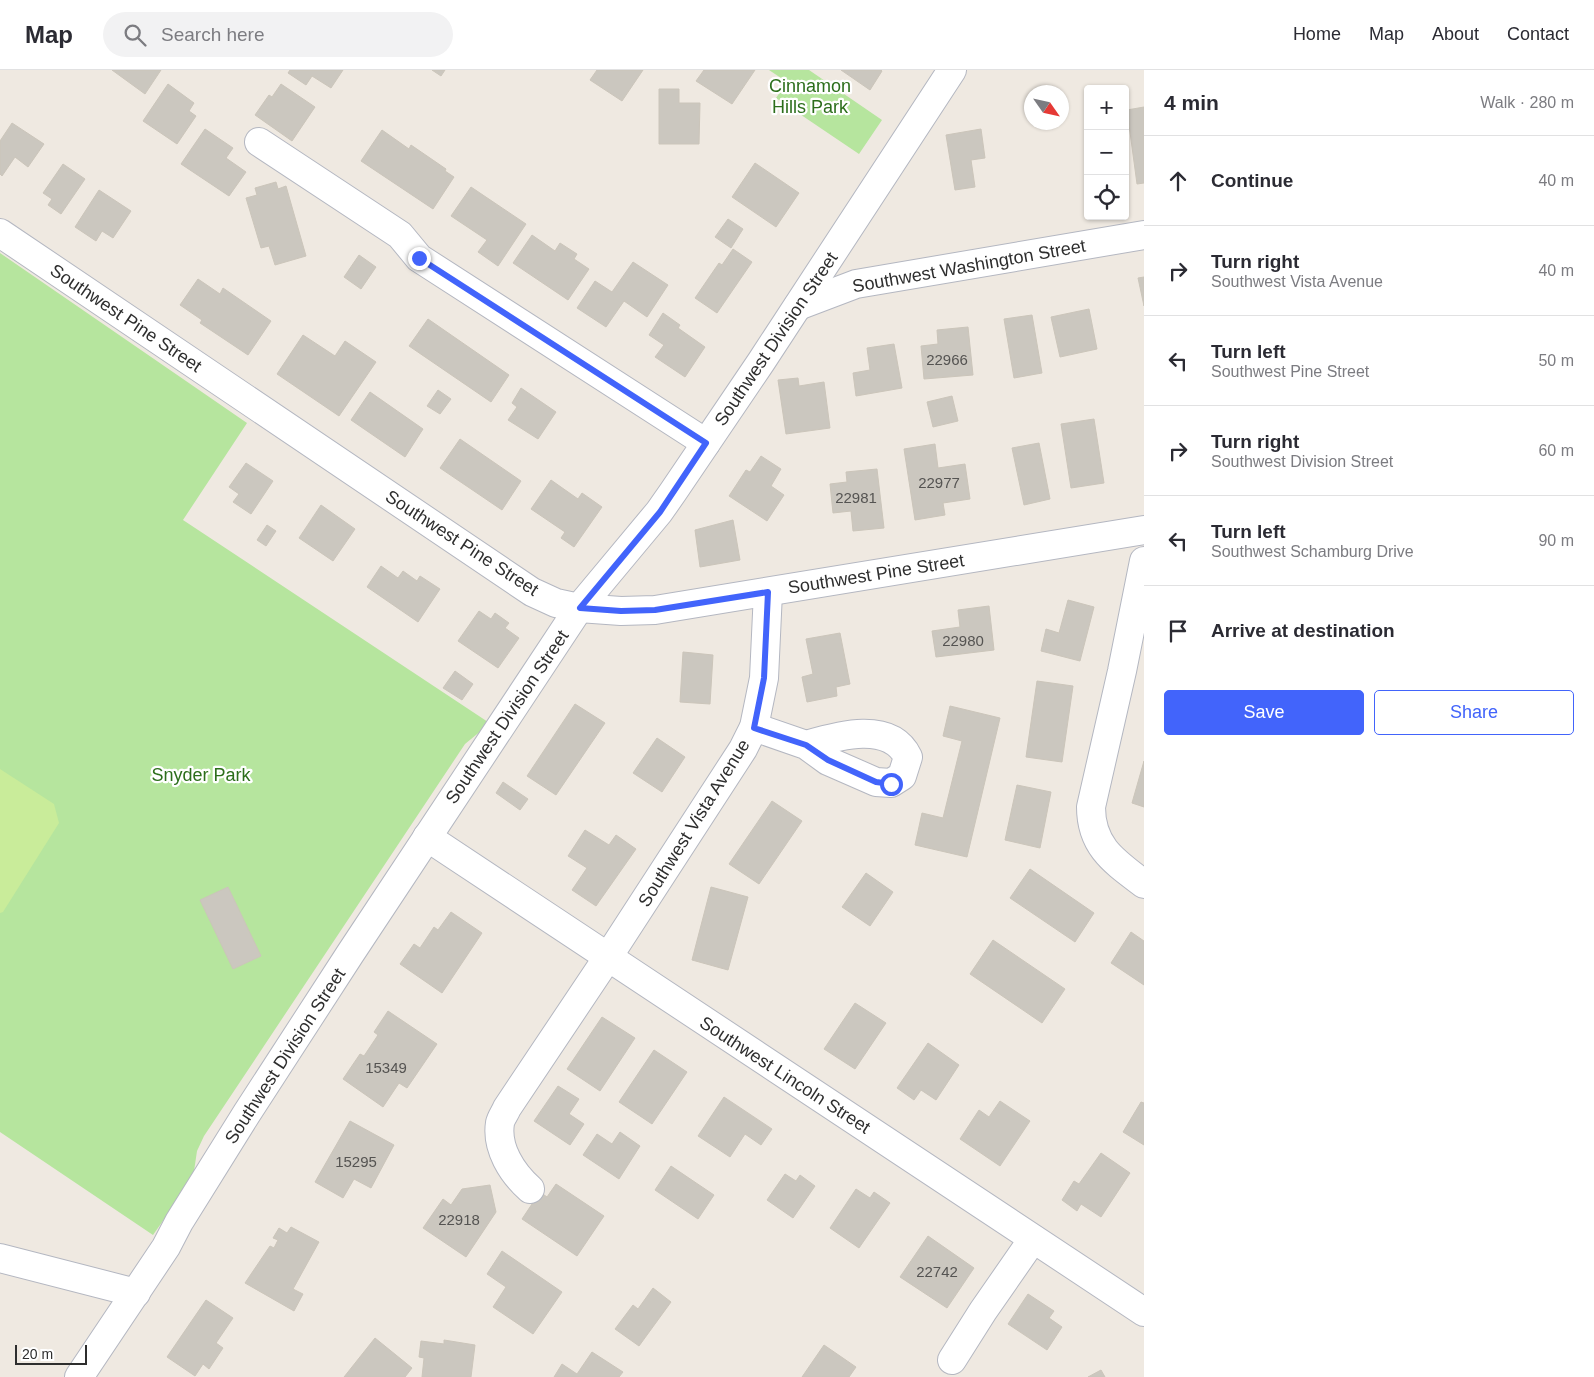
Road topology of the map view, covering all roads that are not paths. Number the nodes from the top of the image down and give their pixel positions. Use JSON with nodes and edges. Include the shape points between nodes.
{"nodes":[{"id":1,"x":952,"y":70,"type":"edge"},
{"id":2,"x":260,"y":142,"type":"dead end"},
{"id":3,"x":0,"y":233,"type":"edge"},
{"id":4,"x":1144,"y":235,"type":"edge"},
{"id":5,"x":798,"y":306,"type":"junction"},
{"id":6,"x":706,"y":443,"type":"junction"},
{"id":7,"x":1144,"y":530,"type":"edge"},
{"id":8,"x":1144,"y":561,"type":"edge"},
{"id":9,"x":768,"y":592,"type":"junction"},
{"id":10,"x":580,"y":608,"type":"junction"},
{"id":11,"x":754,"y":728,"type":"junction"},
{"id":12,"x":806,"y":745,"type":"dead end"},
{"id":13,"x":427,"y":837,"type":"junction"},
{"id":14,"x":1144,"y":884,"type":"edge"},
{"id":15,"x":608,"y":958,"type":"junction"},
{"id":16,"x":530,"y":1189,"type":"dead end"},
{"id":17,"x":1033,"y":1239,"type":"junction"},
{"id":18,"x":0,"y":1258,"type":"edge"},
{"id":19,"x":136,"y":1293,"type":"junction"},
{"id":20,"x":1144,"y":1312,"type":"edge"},
{"id":21,"x":952,"y":1360,"type":"dead end"},
{"id":22,"x":79,"y":1377,"type":"edge"}],
"edges":[{"from":1,"to":5,"type":"street","name":"Southwest Division Street"},
{"from":2,"to":6,"type":"street","via":[[400,235],[419,258]]},
{"from":3,"to":10,"type":"street","name":"Southwest Pine Street","via":[[532,592],[556,603]]},
{"from":4,"to":5,"type":"street","name":"Southwest Washington Street","via":[[856,284]]},
{"from":5,"to":6,"type":"street","name":"Southwest Division Street"},
{"from":6,"to":10,"type":"street","name":"Southwest Division Street","via":[[660,512]]},
{"from":7,"to":9,"type":"street","name":"Southwest Pine Street"},
{"from":8,"to":14,"type":"street","via":[[1090,807],[1095,834],[1102,848]]},
{"from":9,"to":10,"type":"street","name":"Southwest Pine Street","via":[[655,610]]},
{"from":9,"to":11,"type":"street","name":"Southwest Vista Avenue","via":[[764,678]]},
{"from":10,"to":13,"type":"street","name":"Southwest Division Street"},
{"from":11,"to":12,"type":"street"},
{"from":11,"to":15,"type":"street","name":"Southwest Vista Avenue"},
{"from":13,"to":15,"type":"street","name":"Southwest Lincoln Street"},
{"from":13,"to":19,"type":"street","name":"Southwest Division Street","via":[[247,1113]]},
{"from":15,"to":16,"type":"street","name":"Southwest Vista Avenue","via":[[500,1122],[501,1140],[510,1167]]},
{"from":15,"to":17,"type":"street","name":"Southwest Lincoln Street"},
{"from":17,"to":20,"type":"street","name":"Southwest Lincoln Street"},
{"from":17,"to":21,"type":"street"},
{"from":18,"to":19,"type":"street"},
{"from":19,"to":22,"type":"street","name":"Southwest Division Street"}]}
